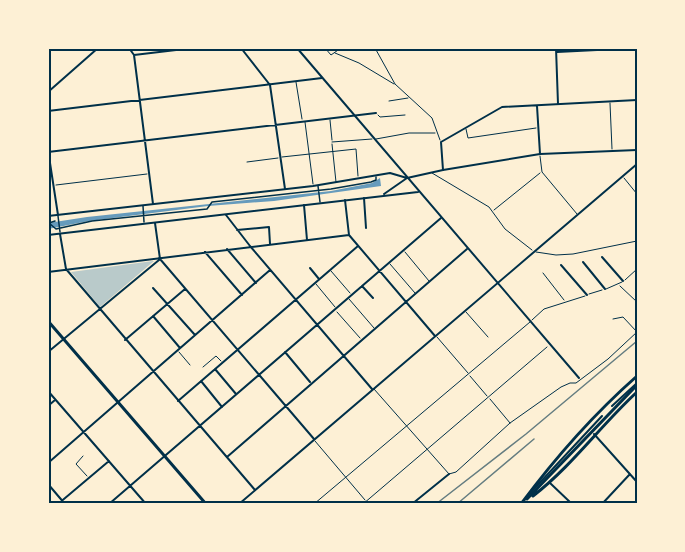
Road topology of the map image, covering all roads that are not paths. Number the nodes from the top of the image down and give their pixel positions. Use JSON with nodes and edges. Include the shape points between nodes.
{"nodes":[{"id":1,"x":98,"y":48,"type":"edge"},
{"id":2,"x":129,"y":48,"type":"edge"},
{"id":3,"x":193,"y":48,"type":"edge"},
{"id":4,"x":241,"y":48,"type":"edge"},
{"id":5,"x":297,"y":48,"type":"edge"},
{"id":6,"x":325,"y":48,"type":"edge"},
{"id":7,"x":341,"y":48,"type":"edge"},
{"id":8,"x":375,"y":48,"type":"edge"},
{"id":9,"x":637,"y":48,"type":"edge"},
{"id":10,"x":556,"y":50,"type":"edge"},
{"id":11,"x":578,"y":50,"type":"edge"},
{"id":12,"x":335,"y":54,"type":"junction"},
{"id":13,"x":134,"y":55,"type":"junction"},
{"id":14,"x":322,"y":78,"type":"junction"},
{"id":15,"x":296,"y":82,"type":"junction"},
{"id":16,"x":395,"y":84,"type":"junction"},
{"id":17,"x":270,"y":85,"type":"junction"},
{"id":18,"x":48,"y":92,"type":"edge"},
{"id":19,"x":410,"y":97,"type":"junction"},
{"id":20,"x":139,"y":100,"type":"junction"},
{"id":21,"x":637,"y":100,"type":"edge"},
{"id":22,"x":389,"y":101,"type":"dead end"},
{"id":23,"x":610,"y":103,"type":"junction"},
{"id":24,"x":558,"y":104,"type":"junction"},
{"id":25,"x":537,"y":106,"type":"junction"},
{"id":26,"x":48,"y":111,"type":"edge"},
{"id":27,"x":376,"y":113,"type":"joint"},
{"id":28,"x":353,"y":115,"type":"junction"},
{"id":29,"x":405,"y":115,"type":"dead end"},
{"id":30,"x":330,"y":118,"type":"junction"},
{"id":31,"x":304,"y":121,"type":"junction"},
{"id":32,"x":276,"y":124,"type":"junction"},
{"id":33,"x":466,"y":128,"type":"junction"},
{"id":34,"x":538,"y":128,"type":"junction"},
{"id":35,"x":436,"y":133,"type":"junction"},
{"id":36,"x":374,"y":139,"type":"junction"},
{"id":37,"x":144,"y":140,"type":"junction"},
{"id":38,"x":332,"y":142,"type":"junction"},
{"id":39,"x":441,"y":142,"type":"junction"},
{"id":40,"x":637,"y":150,"type":"edge"},
{"id":41,"x":48,"y":151,"type":"edge"},
{"id":42,"x":613,"y":151,"type":"junction"},
{"id":43,"x":333,"y":152,"type":"junction"},
{"id":44,"x":309,"y":154,"type":"junction"},
{"id":45,"x":540,"y":154,"type":"junction"},
{"id":46,"x":280,"y":158,"type":"junction"},
{"id":47,"x":247,"y":162,"type":"dead end"},
{"id":48,"x":637,"y":164,"type":"edge"},
{"id":49,"x":443,"y":170,"type":"junction"},
{"id":50,"x":431,"y":172,"type":"junction"},
{"id":51,"x":542,"y":172,"type":"junction"},
{"id":52,"x":149,"y":174,"type":"junction"},
{"id":53,"x":376,"y":177,"type":"dead end"},
{"id":54,"x":622,"y":177,"type":"junction"},
{"id":55,"x":358,"y":178,"type":"junction"},
{"id":56,"x":407,"y":178,"type":"junction"},
{"id":57,"x":336,"y":183,"type":"junction"},
{"id":58,"x":53,"y":185,"type":"junction"},
{"id":59,"x":48,"y":186,"type":"edge"},
{"id":60,"x":313,"y":186,"type":"junction"},
{"id":61,"x":319,"y":187,"type":"junction"},
{"id":62,"x":285,"y":189,"type":"junction"},
{"id":63,"x":419,"y":192,"type":"junction"},
{"id":64,"x":637,"y":194,"type":"edge"},
{"id":65,"x":382,"y":195,"type":"junction"},
{"id":66,"x":364,"y":198,"type":"junction"},
{"id":67,"x":345,"y":200,"type":"junction"},
{"id":68,"x":320,"y":203,"type":"junction"},
{"id":69,"x":153,"y":204,"type":"junction"},
{"id":70,"x":303,"y":205,"type":"junction"},
{"id":71,"x":143,"y":207,"type":"junction"},
{"id":72,"x":492,"y":211,"type":"junction"},
{"id":73,"x":225,"y":214,"type":"junction"},
{"id":74,"x":58,"y":215,"type":"junction"},
{"id":75,"x":578,"y":215,"type":"junction"},
{"id":76,"x":48,"y":216,"type":"edge"},
{"id":77,"x":441,"y":218,"type":"junction"},
{"id":78,"x":55,"y":221,"type":"dead end"},
{"id":79,"x":144,"y":222,"type":"junction"},
{"id":80,"x":155,"y":222,"type":"junction"},
{"id":81,"x":48,"y":223,"type":"edge"},
{"id":82,"x":366,"y":228,"type":"dead end"},
{"id":83,"x":237,"y":230,"type":"junction"},
{"id":84,"x":60,"y":234,"type":"junction"},
{"id":85,"x":349,"y":235,"type":"junction"},
{"id":86,"x":48,"y":236,"type":"edge"},
{"id":87,"x":307,"y":240,"type":"junction"},
{"id":88,"x":637,"y":241,"type":"edge"},
{"id":89,"x":270,"y":244,"type":"junction"},
{"id":90,"x":249,"y":246,"type":"junction"},
{"id":91,"x":358,"y":246,"type":"junction"},
{"id":92,"x":227,"y":249,"type":"junction"},
{"id":93,"x":468,"y":249,"type":"junction"},
{"id":94,"x":404,"y":250,"type":"junction"},
{"id":95,"x":205,"y":252,"type":"junction"},
{"id":96,"x":534,"y":252,"type":"junction"},
{"id":97,"x":602,"y":257,"type":"dead end"},
{"id":98,"x":160,"y":259,"type":"junction"},
{"id":99,"x":583,"y":262,"type":"dead end"},
{"id":100,"x":389,"y":263,"type":"junction"},
{"id":101,"x":561,"y":265,"type":"dead end"},
{"id":102,"x":310,"y":268,"type":"dead end"},
{"id":103,"x":66,"y":269,"type":"junction"},
{"id":104,"x":637,"y":269,"type":"edge"},
{"id":105,"x":270,"y":270,"type":"junction"},
{"id":106,"x":330,"y":270,"type":"junction"},
{"id":107,"x":379,"y":271,"type":"junction"},
{"id":108,"x":48,"y":272,"type":"edge"},
{"id":109,"x":633,"y":272,"type":"junction"},
{"id":110,"x":543,"y":273,"type":"dead end"},
{"id":111,"x":637,"y":276,"type":"edge"},
{"id":112,"x":319,"y":279,"type":"junction"},
{"id":113,"x":623,"y":281,"type":"junction"},
{"id":114,"x":429,"y":282,"type":"junction"},
{"id":115,"x":256,"y":283,"type":"junction"},
{"id":116,"x":315,"y":283,"type":"junction"},
{"id":117,"x":497,"y":283,"type":"junction"},
{"id":118,"x":619,"y":285,"type":"junction"},
{"id":119,"x":362,"y":286,"type":"junction"},
{"id":120,"x":153,"y":288,"type":"dead end"},
{"id":121,"x":185,"y":289,"type":"junction"},
{"id":122,"x":605,"y":289,"type":"junction"},
{"id":123,"x":416,"y":293,"type":"junction"},
{"id":124,"x":242,"y":295,"type":"junction"},
{"id":125,"x":351,"y":295,"type":"junction"},
{"id":126,"x":587,"y":295,"type":"junction"},
{"id":127,"x":348,"y":298,"type":"junction"},
{"id":128,"x":373,"y":298,"type":"dead end"},
{"id":129,"x":296,"y":299,"type":"junction"},
{"id":130,"x":406,"y":302,"type":"junction"},
{"id":131,"x":566,"y":302,"type":"junction"},
{"id":132,"x":637,"y":302,"type":"edge"},
{"id":133,"x":167,"y":304,"type":"junction"},
{"id":134,"x":336,"y":309,"type":"junction"},
{"id":135,"x":100,"y":310,"type":"junction"},
{"id":136,"x":465,"y":310,"type":"junction"},
{"id":137,"x":153,"y":316,"type":"junction"},
{"id":138,"x":613,"y":320,"type":"dead end"},
{"id":139,"x":48,"y":321,"type":"edge"},
{"id":140,"x":212,"y":321,"type":"junction"},
{"id":141,"x":530,"y":322,"type":"junction"},
{"id":142,"x":317,"y":324,"type":"junction"},
{"id":143,"x":374,"y":329,"type":"junction"},
{"id":144,"x":637,"y":332,"type":"edge"},
{"id":145,"x":195,"y":335,"type":"junction"},
{"id":146,"x":436,"y":336,"type":"junction"},
{"id":147,"x":488,"y":337,"type":"dead end"},
{"id":148,"x":64,"y":339,"type":"junction"},
{"id":149,"x":125,"y":340,"type":"junction"},
{"id":150,"x":361,"y":340,"type":"junction"},
{"id":151,"x":547,"y":347,"type":"dead end"},
{"id":152,"x":179,"y":349,"type":"junction"},
{"id":153,"x":237,"y":350,"type":"junction"},
{"id":154,"x":48,"y":352,"type":"edge"},
{"id":155,"x":285,"y":352,"type":"junction"},
{"id":156,"x":343,"y":355,"type":"junction"},
{"id":157,"x":222,"y":363,"type":"junction"},
{"id":158,"x":190,"y":365,"type":"dead end"},
{"id":159,"x":203,"y":367,"type":"dead end"},
{"id":160,"x":215,"y":369,"type":"junction"},
{"id":161,"x":153,"y":372,"type":"junction"},
{"id":162,"x":469,"y":374,"type":"junction"},
{"id":163,"x":259,"y":375,"type":"junction"},
{"id":164,"x":637,"y":376,"type":"edge"},
{"id":165,"x":579,"y":378,"type":"dead end"},
{"id":166,"x":201,"y":381,"type":"junction"},
{"id":167,"x":311,"y":383,"type":"junction"},
{"id":168,"x":637,"y":384,"type":"edge"},
{"id":169,"x":373,"y":388,"type":"junction"},
{"id":170,"x":48,"y":391,"type":"edge"},
{"id":171,"x":637,"y":392,"type":"edge"},
{"id":172,"x":236,"y":394,"type":"junction"},
{"id":173,"x":488,"y":397,"type":"junction"},
{"id":174,"x":56,"y":399,"type":"junction"},
{"id":175,"x":178,"y":401,"type":"junction"},
{"id":176,"x":119,"y":403,"type":"junction"},
{"id":177,"x":48,"y":406,"type":"edge"},
{"id":178,"x":222,"y":406,"type":"junction"},
{"id":179,"x":285,"y":406,"type":"junction"},
{"id":180,"x":612,"y":406,"type":"dead end"},
{"id":181,"x":602,"y":417,"type":"dead end"},
{"id":182,"x":510,"y":423,"type":"junction"},
{"id":183,"x":199,"y":426,"type":"junction"},
{"id":184,"x":407,"y":427,"type":"junction"},
{"id":185,"x":84,"y":432,"type":"junction"},
{"id":186,"x":594,"y":434,"type":"junction"},
{"id":187,"x":314,"y":439,"type":"junction"},
{"id":188,"x":427,"y":449,"type":"junction"},
{"id":189,"x":82,"y":456,"type":"dead end"},
{"id":190,"x":165,"y":456,"type":"junction"},
{"id":191,"x":226,"y":457,"type":"junction"},
{"id":192,"x":109,"y":460,"type":"junction"},
{"id":193,"x":48,"y":463,"type":"edge"},
{"id":194,"x":449,"y":474,"type":"junction"},
{"id":195,"x":630,"y":474,"type":"junction"},
{"id":196,"x":346,"y":477,"type":"junction"},
{"id":197,"x":88,"y":478,"type":"junction"},
{"id":198,"x":637,"y":482,"type":"edge"},
{"id":199,"x":550,"y":483,"type":"junction"},
{"id":200,"x":48,"y":484,"type":"edge"},
{"id":201,"x":130,"y":486,"type":"junction"},
{"id":202,"x":255,"y":490,"type":"junction"},
{"id":203,"x":62,"y":500,"type":"junction"},
{"id":204,"x":367,"y":501,"type":"junction"},
{"id":205,"x":58,"y":504,"type":"edge"},
{"id":206,"x":65,"y":504,"type":"edge"},
{"id":207,"x":109,"y":504,"type":"edge"},
{"id":208,"x":146,"y":504,"type":"edge"},
{"id":209,"x":206,"y":504,"type":"edge"},
{"id":210,"x":239,"y":504,"type":"edge"},
{"id":211,"x":314,"y":504,"type":"edge"},
{"id":212,"x":363,"y":504,"type":"edge"},
{"id":213,"x":369,"y":504,"type":"edge"},
{"id":214,"x":412,"y":504,"type":"edge"},
{"id":215,"x":521,"y":504,"type":"edge"},
{"id":216,"x":572,"y":504,"type":"edge"},
{"id":217,"x":602,"y":504,"type":"edge"}],
"edges":[{"from":1,"to":18,"type":"street"},
{"from":2,"to":13,"type":"street"},
{"from":3,"to":13,"type":"street"},
{"from":4,"to":17,"type":"street"},
{"from":5,"to":14,"type":"street"},
{"from":6,"to":12,"type":"lane"},
{"from":7,"to":12,"type":"lane"},
{"from":8,"to":16,"type":"lane"},
{"from":9,"to":11,"type":"street"},
{"from":10,"to":11,"type":"street"},
{"from":10,"to":24,"type":"street"},
{"from":12,"to":16,"type":"lane"},
{"from":13,"to":20,"type":"street"},
{"from":14,"to":15,"type":"street"},
{"from":14,"to":28,"type":"street"},
{"from":15,"to":17,"type":"street"},
{"from":15,"to":31,"type":"lane"},
{"from":16,"to":19,"type":"lane"},
{"from":17,"to":20,"type":"street"},
{"from":17,"to":32,"type":"street"},
{"from":19,"to":22,"type":"lane"},
{"from":19,"to":35,"type":"lane","via":[[432,118]]},
{"from":20,"to":26,"type":"street"},
{"from":20,"to":37,"type":"street"},
{"from":21,"to":23,"type":"street"},
{"from":23,"to":24,"type":"street"},
{"from":23,"to":42,"type":"lane"},
{"from":24,"to":25,"type":"street"},
{"from":25,"to":33,"type":"street","via":[[502,107]]},
{"from":25,"to":34,"type":"street"},
{"from":27,"to":28,"type":"street"},
{"from":27,"to":29,"type":"lane","via":[[380,117]]},
{"from":28,"to":30,"type":"street"},
{"from":28,"to":36,"type":"street"},
{"from":30,"to":31,"type":"street"},
{"from":30,"to":38,"type":"lane"},
{"from":31,"to":32,"type":"street"},
{"from":31,"to":44,"type":"lane"},
{"from":32,"to":37,"type":"street"},
{"from":32,"to":46,"type":"street"},
{"from":33,"to":34,"type":"lane","via":[[468,138]]},
{"from":33,"to":39,"type":"street"},
{"from":34,"to":45,"type":"street"},
{"from":35,"to":36,"type":"lane"},
{"from":35,"to":39,"type":"lane"},
{"from":36,"to":38,"type":"lane"},
{"from":36,"to":56,"type":"street"},
{"from":37,"to":41,"type":"street"},
{"from":37,"to":52,"type":"street"},
{"from":38,"to":43,"type":"lane"},
{"from":39,"to":49,"type":"street"},
{"from":40,"to":42,"type":"street"},
{"from":41,"to":58,"type":"street"},
{"from":42,"to":45,"type":"street"},
{"from":43,"to":44,"type":"lane"},
{"from":43,"to":55,"type":"lane","via":[[356,149]]},
{"from":43,"to":57,"type":"lane"},
{"from":44,"to":46,"type":"lane"},
{"from":44,"to":60,"type":"lane"},
{"from":45,"to":49,"type":"street"},
{"from":45,"to":51,"type":"lane"},
{"from":46,"to":47,"type":"lane"},
{"from":46,"to":62,"type":"street"},
{"from":48,"to":54,"type":"street"},
{"from":49,"to":50,"type":"street"},
{"from":50,"to":56,"type":"street"},
{"from":50,"to":72,"type":"lane"},
{"from":51,"to":72,"type":"lane"},
{"from":51,"to":75,"type":"lane"},
{"from":52,"to":58,"type":"lane"},
{"from":52,"to":69,"type":"street"},
{"from":53,"to":81,"type":"street","via":[[371,182],[331,189],[212,202],[207,209],[92,221],[56,229]]},
{"from":54,"to":64,"type":"lane"},
{"from":54,"to":75,"type":"street"},
{"from":55,"to":56,"type":"street","via":[[390,173]]},
{"from":55,"to":57,"type":"street"},
{"from":56,"to":63,"type":"street"},
{"from":56,"to":65,"type":"street"},
{"from":57,"to":61,"type":"street"},
{"from":58,"to":59,"type":"lane"},
{"from":58,"to":74,"type":"street"},
{"from":60,"to":61,"type":"street"},
{"from":60,"to":62,"type":"street"},
{"from":61,"to":68,"type":"street"},
{"from":62,"to":69,"type":"street"},
{"from":63,"to":65,"type":"street"},
{"from":63,"to":77,"type":"street"},
{"from":65,"to":66,"type":"street"},
{"from":66,"to":67,"type":"street"},
{"from":66,"to":82,"type":"street"},
{"from":67,"to":68,"type":"street"},
{"from":67,"to":85,"type":"street"},
{"from":68,"to":70,"type":"street"},
{"from":69,"to":71,"type":"street"},
{"from":70,"to":73,"type":"street"},
{"from":70,"to":87,"type":"street"},
{"from":71,"to":74,"type":"street"},
{"from":71,"to":79,"type":"street"},
{"from":72,"to":96,"type":"lane","via":[[505,229]]},
{"from":73,"to":80,"type":"street"},
{"from":73,"to":83,"type":"street"},
{"from":74,"to":76,"type":"street"},
{"from":74,"to":84,"type":"street"},
{"from":75,"to":96,"type":"street"},
{"from":77,"to":93,"type":"street"},
{"from":77,"to":94,"type":"street"},
{"from":78,"to":81,"type":"street"},
{"from":79,"to":80,"type":"street"},
{"from":79,"to":84,"type":"street"},
{"from":80,"to":98,"type":"street"},
{"from":83,"to":89,"type":"street","via":[[269,227]]},
{"from":83,"to":90,"type":"street"},
{"from":84,"to":86,"type":"street"},
{"from":84,"to":103,"type":"street"},
{"from":85,"to":87,"type":"street"},
{"from":85,"to":91,"type":"street"},
{"from":87,"to":89,"type":"street"},
{"from":88,"to":96,"type":"lane","via":[[573,254]]},
{"from":89,"to":90,"type":"street"},
{"from":90,"to":92,"type":"street"},
{"from":90,"to":105,"type":"street"},
{"from":91,"to":106,"type":"street"},
{"from":91,"to":107,"type":"street"},
{"from":92,"to":95,"type":"street"},
{"from":92,"to":115,"type":"street"},
{"from":93,"to":114,"type":"street"},
{"from":93,"to":117,"type":"street"},
{"from":94,"to":100,"type":"street"},
{"from":94,"to":114,"type":"lane"},
{"from":95,"to":98,"type":"street"},
{"from":95,"to":124,"type":"street"},
{"from":96,"to":117,"type":"street"},
{"from":97,"to":113,"type":"street"},
{"from":98,"to":103,"type":"street"},
{"from":98,"to":121,"type":"street"},
{"from":98,"to":135,"type":"street"},
{"from":99,"to":122,"type":"street"},
{"from":100,"to":107,"type":"street"},
{"from":100,"to":123,"type":"lane"},
{"from":101,"to":126,"type":"street"},
{"from":102,"to":112,"type":"street"},
{"from":103,"to":108,"type":"street"},
{"from":103,"to":135,"type":"street"},
{"from":104,"to":109,"type":"lane"},
{"from":105,"to":115,"type":"street"},
{"from":105,"to":129,"type":"street"},
{"from":106,"to":112,"type":"street"},
{"from":106,"to":125,"type":"lane"},
{"from":107,"to":119,"type":"street"},
{"from":107,"to":130,"type":"street"},
{"from":109,"to":111,"type":"lane"},
{"from":109,"to":113,"type":"lane"},
{"from":110,"to":131,"type":"lane"},
{"from":112,"to":116,"type":"street"},
{"from":113,"to":118,"type":"lane"},
{"from":114,"to":123,"type":"street"},
{"from":115,"to":124,"type":"street"},
{"from":116,"to":129,"type":"street"},
{"from":116,"to":134,"type":"lane"},
{"from":117,"to":136,"type":"street"},
{"from":117,"to":141,"type":"street"},
{"from":118,"to":122,"type":"lane"},
{"from":118,"to":132,"type":"lane"},
{"from":119,"to":125,"type":"street"},
{"from":119,"to":128,"type":"street"},
{"from":120,"to":133,"type":"street"},
{"from":121,"to":133,"type":"street"},
{"from":121,"to":140,"type":"street"},
{"from":122,"to":126,"type":"lane"},
{"from":123,"to":130,"type":"street"},
{"from":124,"to":140,"type":"street"},
{"from":125,"to":127,"type":"street"},
{"from":126,"to":131,"type":"lane"},
{"from":127,"to":134,"type":"street"},
{"from":127,"to":143,"type":"lane"},
{"from":129,"to":142,"type":"street"},
{"from":129,"to":153,"type":"street"},
{"from":130,"to":143,"type":"street"},
{"from":130,"to":146,"type":"street"},
{"from":131,"to":141,"type":"lane","via":[[544,309]]},
{"from":133,"to":137,"type":"street"},
{"from":133,"to":145,"type":"street"},
{"from":134,"to":142,"type":"street"},
{"from":134,"to":150,"type":"lane"},
{"from":135,"to":148,"type":"street"},
{"from":135,"to":149,"type":"street"},
{"from":136,"to":146,"type":"street"},
{"from":136,"to":147,"type":"lane"},
{"from":137,"to":149,"type":"street"},
{"from":137,"to":152,"type":"street"},
{"from":138,"to":144,"type":"lane","via":[[623,317]]},
{"from":139,"to":148,"type":"main road"},
{"from":140,"to":145,"type":"street"},
{"from":140,"to":153,"type":"street"},
{"from":141,"to":162,"type":"lane"},
{"from":141,"to":165,"type":"street"},
{"from":142,"to":155,"type":"street"},
{"from":142,"to":156,"type":"street"},
{"from":143,"to":150,"type":"street"},
{"from":144,"to":182,"type":"lane","via":[[576,383],[561,387]]},
{"from":145,"to":152,"type":"street"},
{"from":146,"to":162,"type":"lane"},
{"from":146,"to":169,"type":"street"},
{"from":148,"to":154,"type":"street"},
{"from":148,"to":176,"type":"main road"},
{"from":149,"to":161,"type":"street"},
{"from":150,"to":156,"type":"street"},
{"from":151,"to":173,"type":"lane"},
{"from":152,"to":158,"type":"lane"},
{"from":152,"to":161,"type":"street"},
{"from":153,"to":157,"type":"street"},
{"from":153,"to":163,"type":"street"},
{"from":155,"to":163,"type":"street"},
{"from":155,"to":167,"type":"street"},
{"from":156,"to":167,"type":"street"},
{"from":156,"to":169,"type":"street"},
{"from":157,"to":159,"type":"lane","via":[[216,356]]},
{"from":157,"to":160,"type":"street"},
{"from":160,"to":166,"type":"street"},
{"from":160,"to":172,"type":"street"},
{"from":161,"to":175,"type":"street"},
{"from":161,"to":176,"type":"street"},
{"from":162,"to":173,"type":"lane"},
{"from":162,"to":184,"type":"lane"},
{"from":163,"to":172,"type":"street"},
{"from":163,"to":179,"type":"street"},
{"from":164,"to":215,"type":"main road","via":[[552,465]]},
{"from":166,"to":175,"type":"street"},
{"from":166,"to":178,"type":"street"},
{"from":167,"to":179,"type":"street"},
{"from":168,"to":180,"type":"street"},
{"from":168,"to":215,"type":"main road"},
{"from":169,"to":184,"type":"lane"},
{"from":169,"to":187,"type":"street"},
{"from":170,"to":174,"type":"street"},
{"from":171,"to":186,"type":"main road"},
{"from":172,"to":178,"type":"street"},
{"from":173,"to":182,"type":"lane"},
{"from":173,"to":188,"type":"lane"},
{"from":174,"to":177,"type":"street"},
{"from":174,"to":185,"type":"street"},
{"from":175,"to":183,"type":"street"},
{"from":176,"to":185,"type":"street"},
{"from":176,"to":190,"type":"main road"},
{"from":178,"to":183,"type":"street"},
{"from":179,"to":187,"type":"street"},
{"from":179,"to":191,"type":"street"},
{"from":181,"to":215,"type":"street"},
{"from":182,"to":194,"type":"lane"},
{"from":183,"to":190,"type":"street"},
{"from":183,"to":191,"type":"street"},
{"from":184,"to":188,"type":"lane"},
{"from":184,"to":196,"type":"lane"},
{"from":185,"to":192,"type":"street"},
{"from":185,"to":193,"type":"street"},
{"from":186,"to":195,"type":"street"},
{"from":186,"to":199,"type":"main road"},
{"from":187,"to":196,"type":"lane"},
{"from":187,"to":202,"type":"street"},
{"from":188,"to":194,"type":"lane"},
{"from":188,"to":204,"type":"lane"},
{"from":189,"to":197,"type":"lane","via":[[76,464]]},
{"from":190,"to":201,"type":"street"},
{"from":190,"to":209,"type":"main road"},
{"from":191,"to":202,"type":"street"},
{"from":192,"to":197,"type":"street"},
{"from":192,"to":201,"type":"street"},
{"from":194,"to":214,"type":"street"},
{"from":195,"to":198,"type":"street"},
{"from":195,"to":217,"type":"street"},
{"from":196,"to":204,"type":"lane"},
{"from":196,"to":211,"type":"lane"},
{"from":197,"to":203,"type":"street"},
{"from":199,"to":215,"type":"main road"},
{"from":199,"to":216,"type":"street"},
{"from":200,"to":203,"type":"street"},
{"from":201,"to":207,"type":"street"},
{"from":201,"to":208,"type":"street"},
{"from":202,"to":210,"type":"street"},
{"from":203,"to":205,"type":"street"},
{"from":203,"to":206,"type":"street"},
{"from":204,"to":212,"type":"lane"},
{"from":204,"to":213,"type":"lane"}]}
